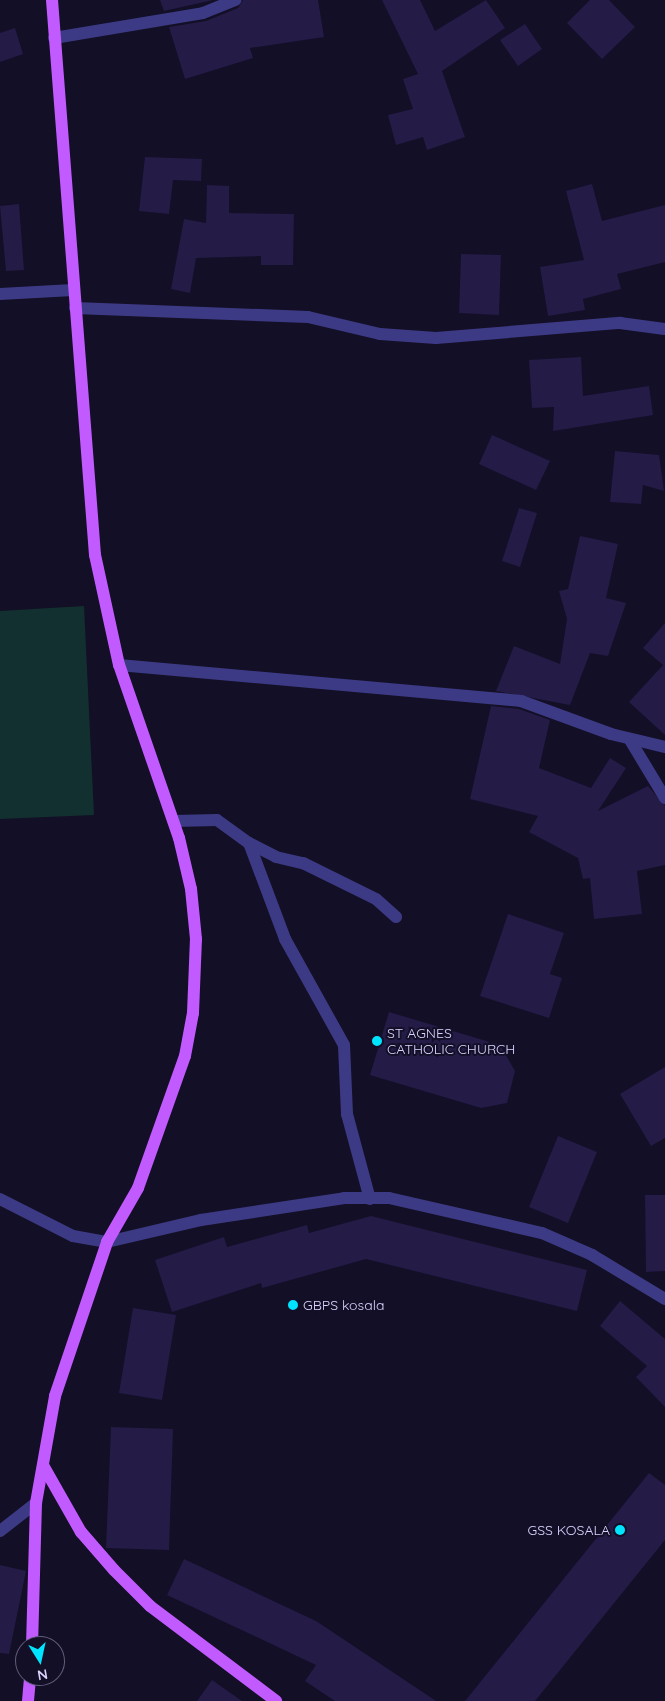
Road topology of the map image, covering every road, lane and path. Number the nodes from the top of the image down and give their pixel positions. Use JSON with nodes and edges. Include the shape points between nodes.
{"nodes":[{"id":1,"x":52,"y":0,"type":"edge"},
{"id":2,"x":235,"y":0,"type":"edge"},
{"id":3,"x":54,"y":38,"type":"junction"},
{"id":4,"x":73,"y":290,"type":"junction"},
{"id":5,"x":0,"y":294,"type":"edge"},
{"id":6,"x":75,"y":308,"type":"junction"},
{"id":7,"x":665,"y":330,"type":"edge"},
{"id":8,"x":119,"y":665,"type":"junction"},
{"id":9,"x":630,"y":740,"type":"junction"},
{"id":10,"x":665,"y":747,"type":"edge"},
{"id":11,"x":665,"y":798,"type":"edge"},
{"id":12,"x":174,"y":821,"type":"junction"},
{"id":13,"x":249,"y":843,"type":"junction"},
{"id":14,"x":396,"y":917,"type":"dead end"},
{"id":15,"x":370,"y":1198,"type":"junction"},
{"id":16,"x":0,"y":1199,"type":"edge"},
{"id":17,"x":107,"y":1242,"type":"junction"},
{"id":18,"x":665,"y":1299,"type":"edge"},
{"id":19,"x":44,"y":1467,"type":"junction"},
{"id":20,"x":36,"y":1503,"type":"junction"},
{"id":21,"x":0,"y":1531,"type":"edge"},
{"id":22,"x":32,"y":1636,"type":"edge"},
{"id":23,"x":29,"y":1686,"type":"edge"},
{"id":24,"x":28,"y":1701,"type":"edge"},
{"id":25,"x":276,"y":1701,"type":"edge"}],
"edges":[{"from":1,"to":3,"type":"main road"},
{"from":2,"to":3,"type":"street","via":[[202,14]]},
{"from":3,"to":4,"type":"main road"},
{"from":4,"to":5,"type":"street"},
{"from":4,"to":6,"type":"main road"},
{"from":6,"to":7,"type":"street","via":[[308,317],[380,334],[436,338],[620,323]]},
{"from":6,"to":8,"type":"main road","via":[[95,555]]},
{"from":8,"to":9,"type":"street","via":[[521,701]]},
{"from":8,"to":12,"type":"main road"},
{"from":9,"to":10,"type":"street"},
{"from":9,"to":11,"type":"street"},
{"from":12,"to":13,"type":"street","via":[[217,820]]},
{"from":12,"to":17,"type":"main road","via":[[191,889],[196,939],[194,1013],[184,1056],[138,1188]]},
{"from":13,"to":14,"type":"street","via":[[276,857],[304,863],[376,899]]},
{"from":13,"to":15,"type":"street","via":[[286,939],[344,1045],[347,1114]]},
{"from":15,"to":17,"type":"street","via":[[344,1198],[201,1220]]},
{"from":15,"to":18,"type":"street","via":[[389,1198],[542,1233],[592,1255]]},
{"from":16,"to":17,"type":"street","via":[[73,1236]]},
{"from":17,"to":19,"type":"main road","via":[[55,1396]]},
{"from":19,"to":20,"type":"main road"},
{"from":19,"to":25,"type":"main road","via":[[81,1532],[114,1570],[150,1606]]},
{"from":20,"to":21,"type":"street"},
{"from":20,"to":22,"type":"main road"},
{"from":23,"to":24,"type":"main road"}]}
